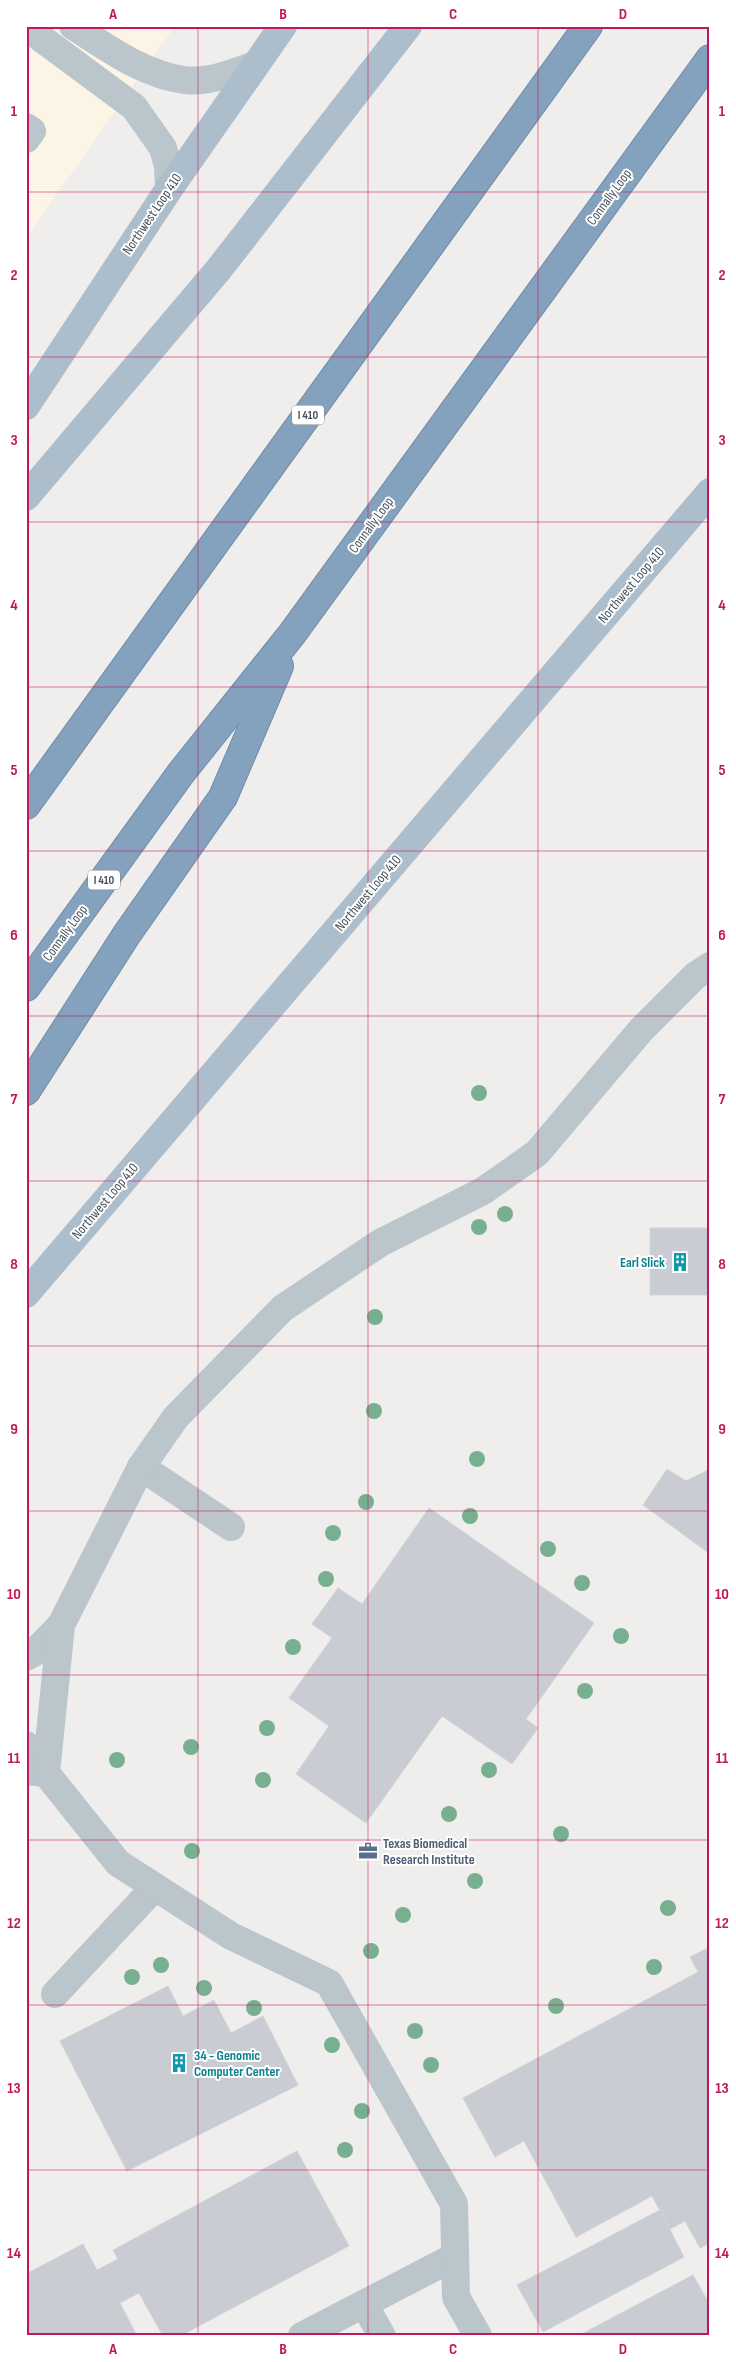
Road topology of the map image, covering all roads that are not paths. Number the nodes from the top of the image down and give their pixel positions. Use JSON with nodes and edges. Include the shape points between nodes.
{"nodes":[{"id":1,"x":73,"y":26,"type":"edge"},
{"id":2,"x":284,"y":26,"type":"edge"},
{"id":3,"x":408,"y":26,"type":"edge"},
{"id":4,"x":588,"y":26,"type":"edge"},
{"id":5,"x":26,"y":27,"type":"edge"},
{"id":6,"x":710,"y":59,"type":"edge"},
{"id":7,"x":255,"y":65,"type":"junction"},
{"id":8,"x":26,"y":127,"type":"edge"},
{"id":9,"x":26,"y":139,"type":"edge"},
{"id":10,"x":169,"y":190,"type":"junction"},
{"id":11,"x":26,"y":406,"type":"edge"},
{"id":12,"x":710,"y":492,"type":"edge"},
{"id":13,"x":26,"y":497,"type":"edge"},
{"id":14,"x":292,"y":634,"type":"junction"},
{"id":15,"x":27,"y":805,"type":"edge"},
{"id":16,"x":710,"y":966,"type":"edge"},
{"id":17,"x":26,"y":987,"type":"edge"},
{"id":18,"x":26,"y":1091,"type":"edge"},
{"id":19,"x":26,"y":1294,"type":"edge"},
{"id":20,"x":141,"y":1467,"type":"junction"},
{"id":21,"x":230,"y":1527,"type":"dead end"},
{"id":22,"x":61,"y":1625,"type":"junction"},
{"id":23,"x":26,"y":1657,"type":"edge"},
{"id":24,"x":26,"y":1745,"type":"edge"},
{"id":25,"x":36,"y":1772,"type":"edge"},
{"id":26,"x":155,"y":1887,"type":"junction"},
{"id":27,"x":55,"y":1994,"type":"dead end"},
{"id":28,"x":454,"y":2257,"type":"junction"},
{"id":29,"x":364,"y":2304,"type":"junction"},
{"id":30,"x":302,"y":2336,"type":"edge"},
{"id":31,"x":382,"y":2336,"type":"edge"},
{"id":32,"x":478,"y":2336,"type":"edge"}],
"edges":[{"from":1,"to":7,"type":"lane","via":[[135,65],[185,80],[209,79]]},
{"from":2,"to":7,"type":"main road","name":"Northwest Loop 410"},
{"from":3,"to":13,"type":"main road","via":[[219,270]]},
{"from":4,"to":15,"type":"highway","number":"I 410"},
{"from":5,"to":10,"type":"lane","via":[[134,107],[163,148]]},
{"from":6,"to":14,"type":"highway","name":"Connally Loop","number":"I 410"},
{"from":7,"to":10,"type":"main road","name":"Northwest Loop 410"},
{"from":8,"to":9,"type":"lane","via":[[32,131]]},
{"from":10,"to":11,"type":"main road","name":"Northwest Loop 410"},
{"from":12,"to":19,"type":"main road","name":"Northwest Loop 410"},
{"from":14,"to":17,"type":"highway","name":"Connally Loop","number":"I 410","via":[[181,773]]},
{"from":14,"to":18,"type":"highway","via":[[223,797],[128,934]]},
{"from":16,"to":20,"type":"lane","via":[[694,976],[641,1030],[536,1153],[483,1191],[380,1243],[283,1308],[176,1417]]},
{"from":20,"to":21,"type":"lane"},
{"from":20,"to":22,"type":"lane"},
{"from":22,"to":23,"type":"lane"},
{"from":22,"to":25,"type":"lane"},
{"from":24,"to":25,"type":"lane"},
{"from":25,"to":26,"type":"lane","via":[[118,1863]]},
{"from":26,"to":27,"type":"lane"},
{"from":26,"to":28,"type":"lane","via":[[231,1936],[329,1983],[454,2204]]},
{"from":28,"to":29,"type":"lane"},
{"from":28,"to":32,"type":"lane","via":[[456,2297]]},
{"from":29,"to":30,"type":"lane"},
{"from":29,"to":31,"type":"lane"}]}
